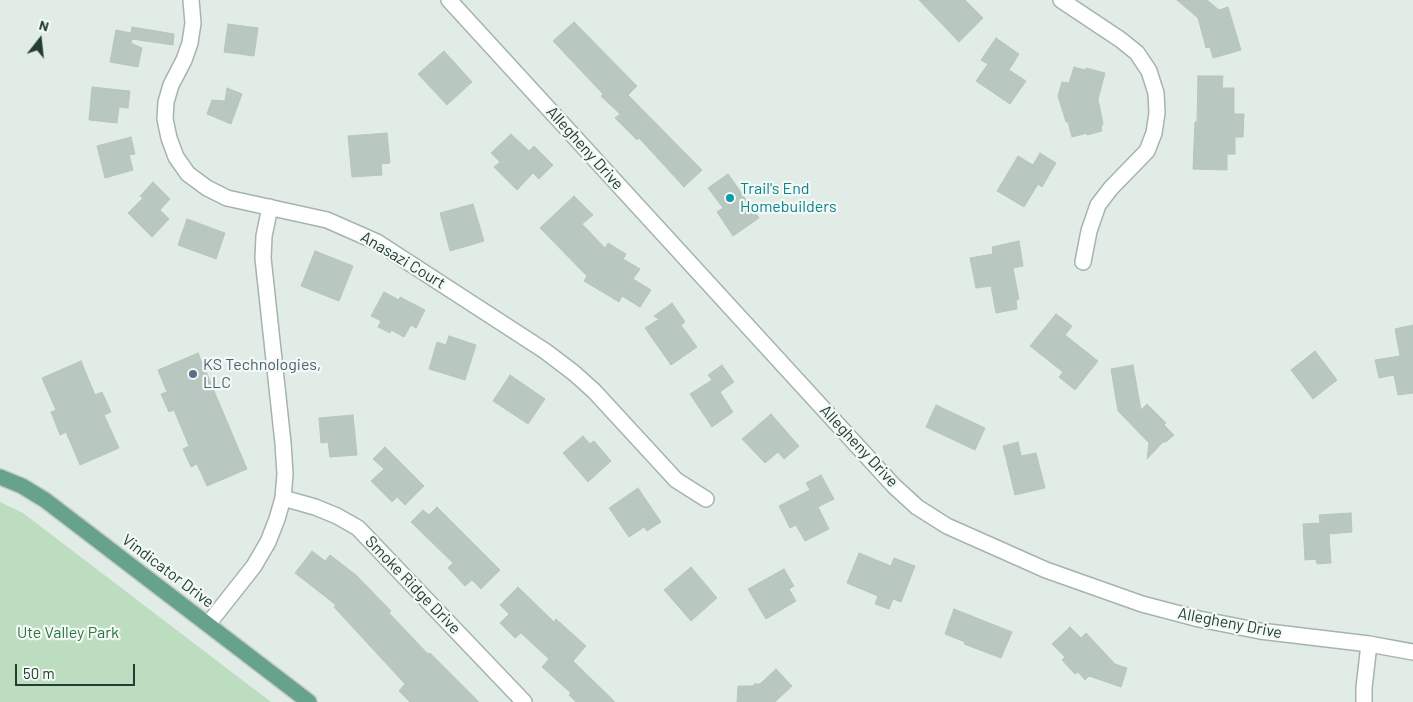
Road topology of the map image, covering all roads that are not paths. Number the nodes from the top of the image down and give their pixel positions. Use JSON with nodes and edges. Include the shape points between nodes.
{"nodes":[{"id":1,"x":191,"y":0,"type":"edge"},
{"id":2,"x":450,"y":0,"type":"edge"},
{"id":3,"x":1061,"y":0,"type":"edge"},
{"id":4,"x":270,"y":208,"type":"junction"},
{"id":5,"x":1083,"y":262,"type":"dead end"},
{"id":6,"x":0,"y":477,"type":"edge"},
{"id":7,"x":283,"y":498,"type":"junction"},
{"id":8,"x":706,"y":499,"type":"dead end"},
{"id":9,"x":209,"y":624,"type":"junction"},
{"id":10,"x":1369,"y":644,"type":"junction"},
{"id":11,"x":1413,"y":652,"type":"edge"},
{"id":12,"x":309,"y":702,"type":"edge"},
{"id":13,"x":524,"y":702,"type":"edge"},
{"id":14,"x":1364,"y":702,"type":"edge"}],
"edges":[{"from":1,"to":4,"type":"street","name":"Anasazi Court","via":[[193,24],[190,43],[166,102],[165,119],[176,157],[188,174],[207,188],[227,198]]},
{"from":2,"to":10,"type":"street","name":"Allegheny Drive","via":[[894,486],[917,507],[947,526],[1046,570],[1142,604],[1260,630]]},
{"from":3,"to":5,"type":"street","via":[[1137,53],[1149,71],[1156,92],[1154,133],[1147,151],[1098,205]]},
{"from":4,"to":7,"type":"street","via":[[263,258],[283,443]]},
{"from":4,"to":8,"type":"street","name":"Anasazi Court","via":[[328,220],[377,242],[545,351],[594,391],[676,480]]},
{"from":6,"to":9,"type":"main road","name":"Vindicator Drive","via":[[46,500]]},
{"from":7,"to":9,"type":"street","via":[[268,542],[254,566]]},
{"from":7,"to":13,"type":"street","name":"Smoke Ridge Drive","via":[[315,507],[358,528]]},
{"from":9,"to":12,"type":"main road","name":"Vindicator Drive"},
{"from":10,"to":11,"type":"street","name":"Allegheny Drive"},
{"from":10,"to":14,"type":"street"}]}
